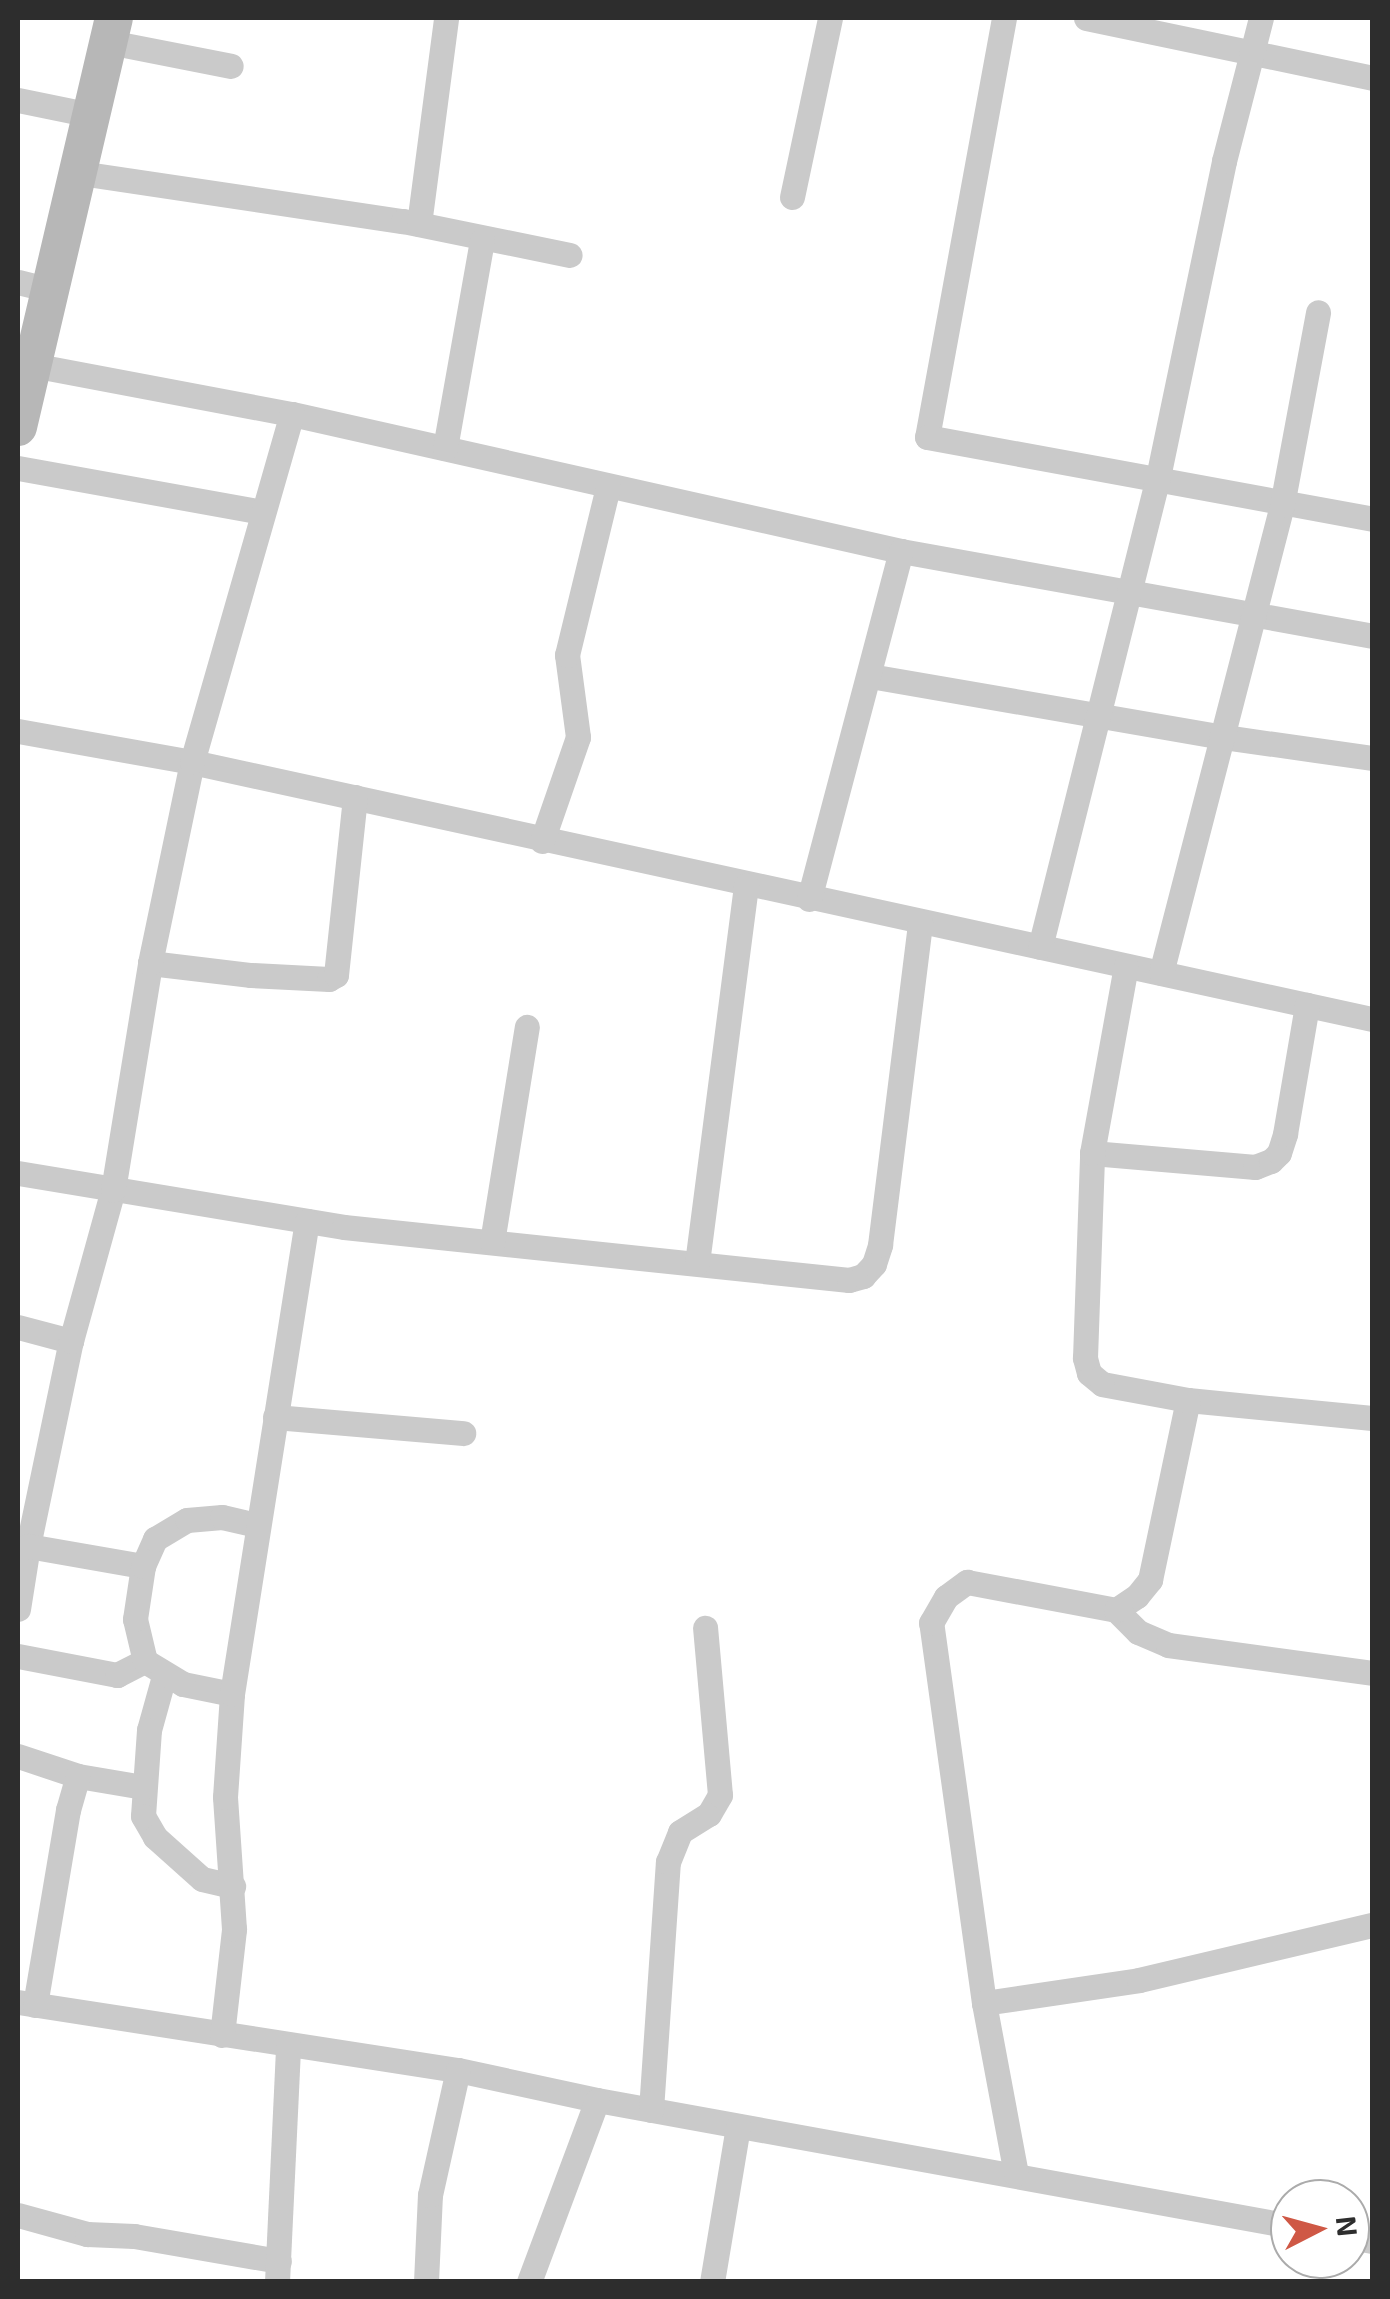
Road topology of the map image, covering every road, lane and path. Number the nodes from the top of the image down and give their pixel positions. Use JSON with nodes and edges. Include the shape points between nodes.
{"nodes":[{"id":1,"x":446,"y":18,"type":"edge"},
{"id":2,"x":830,"y":18,"type":"edge"},
{"id":3,"x":1004,"y":18,"type":"edge"},
{"id":4,"x":1086,"y":18,"type":"edge"},
{"id":5,"x":1261,"y":18,"type":"edge"},
{"id":6,"x":1140,"y":23,"type":"edge"},
{"id":7,"x":110,"y":24,"type":"edge"},
{"id":8,"x":1252,"y":54,"type":"junction"},
{"id":9,"x":231,"y":66,"type":"dead end"},
{"id":10,"x":1372,"y":78,"type":"edge"},
{"id":11,"x":18,"y":100,"type":"edge"},
{"id":12,"x":92,"y":115,"type":"junction"},
{"id":13,"x":80,"y":173,"type":"junction"},
{"id":14,"x":792,"y":197,"type":"dead end"},
{"id":15,"x":419,"y":224,"type":"junction"},
{"id":16,"x":482,"y":240,"type":"junction"},
{"id":17,"x":570,"y":256,"type":"dead end"},
{"id":18,"x":34,"y":286,"type":"edge"},
{"id":19,"x":1318,"y":312,"type":"dead end"},
{"id":20,"x":27,"y":371,"type":"edge"},
{"id":21,"x":292,"y":414,"type":"junction"},
{"id":22,"x":18,"y":426,"type":"edge"},
{"id":23,"x":445,"y":448,"type":"junction"},
{"id":24,"x":18,"y":468,"type":"edge"},
{"id":25,"x":1157,"y":482,"type":"junction"},
{"id":26,"x":608,"y":487,"type":"junction"},
{"id":27,"x":1282,"y":505,"type":"junction"},
{"id":28,"x":264,"y":512,"type":"junction"},
{"id":29,"x":1372,"y":519,"type":"edge"},
{"id":30,"x":901,"y":552,"type":"junction"},
{"id":31,"x":1130,"y":591,"type":"junction"},
{"id":32,"x":1255,"y":612,"type":"junction"},
{"id":33,"x":1372,"y":636,"type":"edge"},
{"id":34,"x":870,"y":676,"type":"junction"},
{"id":35,"x":1099,"y":713,"type":"junction"},
{"id":36,"x":18,"y":731,"type":"edge"},
{"id":37,"x":1224,"y":738,"type":"junction"},
{"id":38,"x":1372,"y":758,"type":"edge"},
{"id":39,"x":192,"y":762,"type":"junction"},
{"id":40,"x":355,"y":797,"type":"junction"},
{"id":41,"x":542,"y":841,"type":"junction"},
{"id":42,"x":746,"y":885,"type":"junction"},
{"id":43,"x":808,"y":898,"type":"junction"},
{"id":44,"x":920,"y":922,"type":"junction"},
{"id":45,"x":1040,"y":947,"type":"junction"},
{"id":46,"x":150,"y":963,"type":"junction"},
{"id":47,"x":1126,"y":966,"type":"junction"},
{"id":48,"x":1161,"y":973,"type":"junction"},
{"id":49,"x":1308,"y":1005,"type":"junction"},
{"id":50,"x":1372,"y":1018,"type":"edge"},
{"id":51,"x":527,"y":1026,"type":"dead end"},
{"id":52,"x":1092,"y":1153,"type":"junction"},
{"id":53,"x":18,"y":1173,"type":"edge"},
{"id":54,"x":113,"y":1190,"type":"junction"},
{"id":55,"x":307,"y":1221,"type":"junction"},
{"id":56,"x":492,"y":1242,"type":"junction"},
{"id":57,"x":697,"y":1264,"type":"junction"},
{"id":58,"x":18,"y":1327,"type":"edge"},
{"id":59,"x":71,"y":1342,"type":"junction"},
{"id":60,"x":1188,"y":1400,"type":"junction"},
{"id":61,"x":276,"y":1417,"type":"junction"},
{"id":62,"x":1372,"y":1418,"type":"edge"},
{"id":63,"x":463,"y":1434,"type":"dead end"},
{"id":64,"x":257,"y":1524,"type":"junction"},
{"id":65,"x":23,"y":1545,"type":"edge"},
{"id":66,"x":143,"y":1566,"type":"junction"},
{"id":67,"x":18,"y":1610,"type":"edge"},
{"id":68,"x":1116,"y":1610,"type":"junction"},
{"id":69,"x":705,"y":1628,"type":"dead end"},
{"id":70,"x":18,"y":1656,"type":"edge"},
{"id":71,"x":155,"y":1668,"type":"junction"},
{"id":72,"x":1372,"y":1673,"type":"edge"},
{"id":73,"x":232,"y":1694,"type":"junction"},
{"id":74,"x":18,"y":1756,"type":"edge"},
{"id":75,"x":78,"y":1776,"type":"junction"},
{"id":76,"x":143,"y":1787,"type":"junction"},
{"id":77,"x":234,"y":1886,"type":"junction"},
{"id":78,"x":1372,"y":1925,"type":"edge"},
{"id":79,"x":26,"y":2003,"type":"edge"},
{"id":80,"x":984,"y":2003,"type":"junction"},
{"id":81,"x":222,"y":2035,"type":"junction"},
{"id":82,"x":288,"y":2046,"type":"junction"},
{"id":83,"x":458,"y":2070,"type":"junction"},
{"id":84,"x":596,"y":2100,"type":"junction"},
{"id":85,"x":651,"y":2110,"type":"junction"},
{"id":86,"x":738,"y":2126,"type":"junction"},
{"id":87,"x":1016,"y":2174,"type":"junction"},
{"id":88,"x":18,"y":2215,"type":"edge"},
{"id":89,"x":1270,"y":2222,"type":"edge"},
{"id":90,"x":278,"y":2271,"type":"edge"},
{"id":91,"x":426,"y":2282,"type":"edge"},
{"id":92,"x":529,"y":2282,"type":"edge"},
{"id":93,"x":712,"y":2282,"type":"edge"}],
"edges":[{"from":1,"to":15,"type":"street"},
{"from":2,"to":14,"type":"street"},
{"from":3,"to":25,"type":"street","via":[[927,438]]},
{"from":4,"to":6,"type":"street"},
{"from":5,"to":8,"type":"street"},
{"from":6,"to":8,"type":"street"},
{"from":7,"to":9,"type":"street"},
{"from":7,"to":12,"type":"street"},
{"from":8,"to":10,"type":"street"},
{"from":8,"to":25,"type":"street"},
{"from":11,"to":12,"type":"street"},
{"from":12,"to":13,"type":"street"},
{"from":13,"to":15,"type":"street"},
{"from":13,"to":18,"type":"street"},
{"from":15,"to":16,"type":"street"},
{"from":16,"to":17,"type":"street"},
{"from":16,"to":23,"type":"street"},
{"from":18,"to":20,"type":"street"},
{"from":19,"to":27,"type":"street"},
{"from":20,"to":21,"type":"street"},
{"from":20,"to":22,"type":"street"},
{"from":21,"to":23,"type":"street"},
{"from":21,"to":28,"type":"street"},
{"from":23,"to":26,"type":"street"},
{"from":24,"to":28,"type":"street"},
{"from":25,"to":27,"type":"street"},
{"from":25,"to":31,"type":"street"},
{"from":26,"to":30,"type":"street"},
{"from":26,"to":41,"type":"street","via":[[567,656],[578,737]]},
{"from":27,"to":29,"type":"street"},
{"from":27,"to":32,"type":"street"},
{"from":28,"to":39,"type":"street"},
{"from":30,"to":31,"type":"street"},
{"from":30,"to":34,"type":"street"},
{"from":31,"to":32,"type":"street"},
{"from":31,"to":35,"type":"street"},
{"from":32,"to":33,"type":"street"},
{"from":32,"to":37,"type":"street"},
{"from":34,"to":35,"type":"street"},
{"from":34,"to":43,"type":"street"},
{"from":35,"to":37,"type":"street"},
{"from":35,"to":45,"type":"street"},
{"from":36,"to":39,"type":"street"},
{"from":37,"to":38,"type":"street"},
{"from":37,"to":48,"type":"street"},
{"from":39,"to":40,"type":"street"},
{"from":39,"to":46,"type":"street"},
{"from":40,"to":41,"type":"street"},
{"from":40,"to":46,"type":"street","via":[[336,975],[251,975]]},
{"from":41,"to":42,"type":"street"},
{"from":42,"to":43,"type":"street"},
{"from":42,"to":57,"type":"street"},
{"from":43,"to":44,"type":"street"},
{"from":44,"to":45,"type":"street"},
{"from":44,"to":57,"type":"street","via":[[874,1264],[849,1280]]},
{"from":45,"to":47,"type":"street"},
{"from":46,"to":54,"type":"street"},
{"from":47,"to":48,"type":"street"},
{"from":47,"to":52,"type":"street"},
{"from":48,"to":49,"type":"street"},
{"from":49,"to":50,"type":"street"},
{"from":49,"to":52,"type":"street","via":[[1280,1153],[1271,1161],[1255,1166]]},
{"from":51,"to":56,"type":"street"},
{"from":52,"to":60,"type":"street","via":[[1089,1373],[1102,1384]]},
{"from":53,"to":54,"type":"street"},
{"from":54,"to":55,"type":"street"},
{"from":54,"to":59,"type":"street"},
{"from":55,"to":56,"type":"street"},
{"from":55,"to":61,"type":"street"},
{"from":56,"to":57,"type":"street"},
{"from":58,"to":59,"type":"street"},
{"from":59,"to":65,"type":"street"},
{"from":60,"to":62,"type":"street"},
{"from":60,"to":68,"type":"street","via":[[1150,1580]]},
{"from":61,"to":63,"type":"street"},
{"from":61,"to":64,"type":"street"},
{"from":64,"to":66,"type":"street","via":[[187,1520],[155,1539]]},
{"from":64,"to":73,"type":"street"},
{"from":65,"to":66,"type":"street"},
{"from":65,"to":67,"type":"street"},
{"from":66,"to":71,"type":"street","via":[[136,1619]]},
{"from":68,"to":72,"type":"street","via":[[1138,1632],[1168,1645]]},
{"from":68,"to":80,"type":"street","via":[[967,1582],[946,1597],[931,1623]]},
{"from":69,"to":85,"type":"street","via":[[720,1796],[709,1814],[680,1832],[668,1862]]},
{"from":70,"to":71,"type":"street","via":[[117,1674]]},
{"from":71,"to":73,"type":"street"},
{"from":71,"to":76,"type":"street"},
{"from":73,"to":77,"type":"street","via":[[225,1798]]},
{"from":74,"to":75,"type":"street"},
{"from":75,"to":76,"type":"street"},
{"from":75,"to":79,"type":"street"},
{"from":76,"to":77,"type":"street","via":[[144,1816],[155,1838],[209,1884]]},
{"from":77,"to":81,"type":"street"},
{"from":78,"to":80,"type":"street","via":[[1139,1980]]},
{"from":79,"to":81,"type":"street"},
{"from":80,"to":87,"type":"street"},
{"from":81,"to":82,"type":"street"},
{"from":82,"to":83,"type":"street"},
{"from":82,"to":90,"type":"street"},
{"from":83,"to":84,"type":"street"},
{"from":83,"to":91,"type":"street","via":[[430,2196]]},
{"from":84,"to":85,"type":"street"},
{"from":84,"to":92,"type":"street"},
{"from":85,"to":86,"type":"street"},
{"from":86,"to":87,"type":"street"},
{"from":86,"to":93,"type":"street"},
{"from":87,"to":89,"type":"street"},
{"from":88,"to":90,"type":"street"}]}
